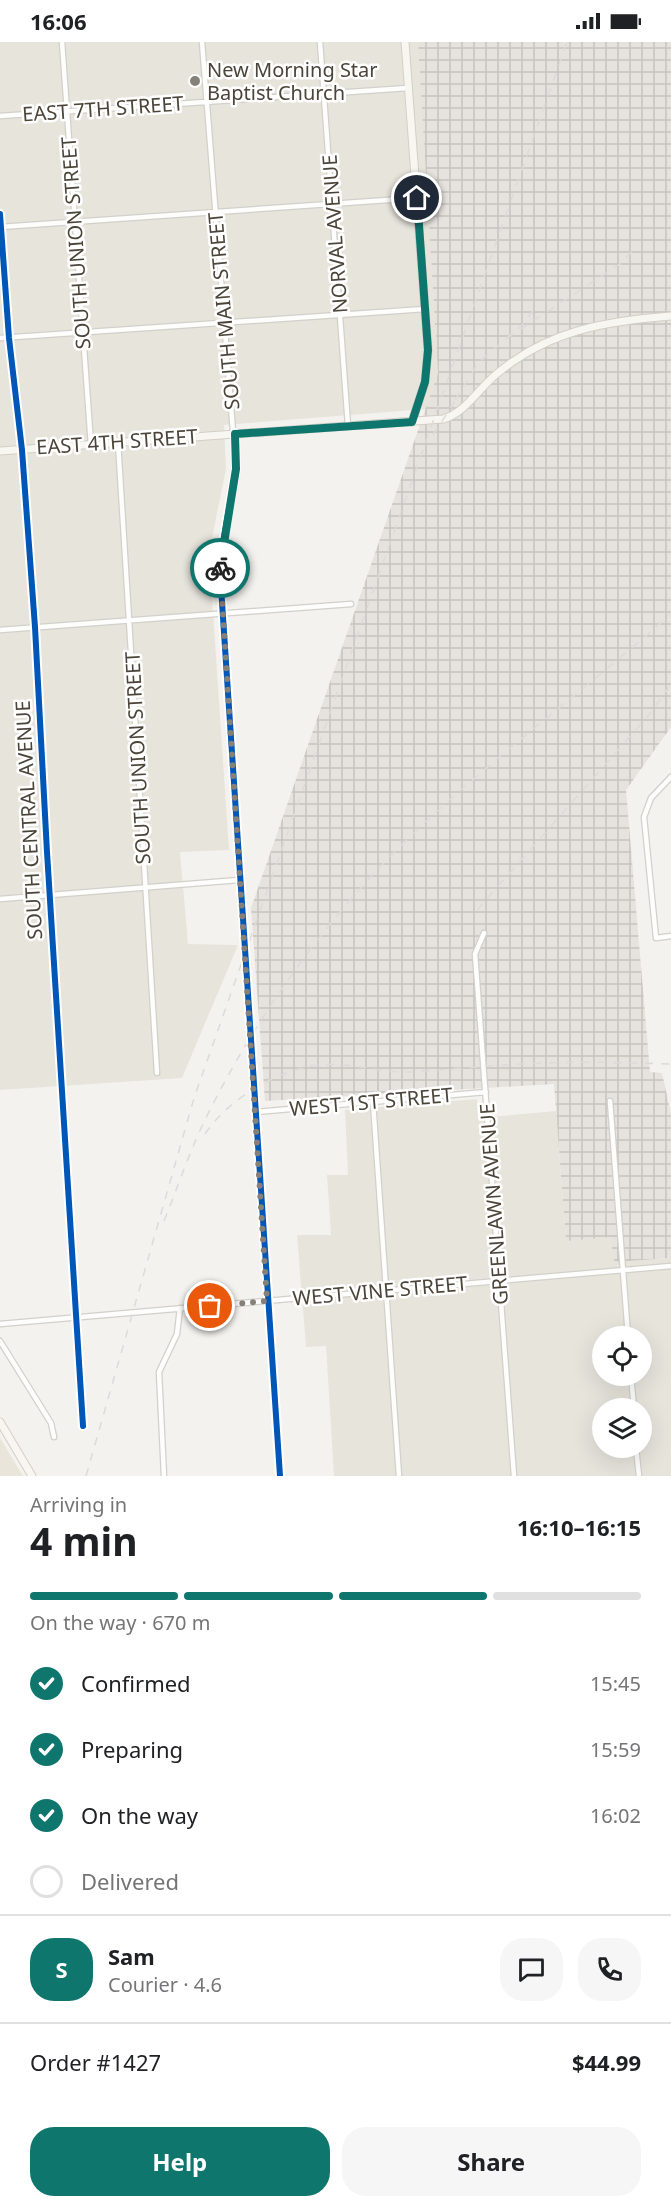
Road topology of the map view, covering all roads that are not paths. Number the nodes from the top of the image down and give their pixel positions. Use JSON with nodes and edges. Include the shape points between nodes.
{"nodes":[{"id":1,"x":62,"y":42,"type":"edge"},
{"id":2,"x":202,"y":42,"type":"edge"},
{"id":3,"x":320,"y":42,"type":"edge"},
{"id":4,"x":405,"y":42,"type":"edge"},
{"id":5,"x":408,"y":88,"type":"junction"},
{"id":6,"x":324,"y":93,"type":"junction"},
{"id":7,"x":206,"y":101,"type":"junction"},
{"id":8,"x":67,"y":111,"type":"junction"},
{"id":9,"x":0,"y":116,"type":"edge"},
{"id":10,"x":417,"y":198,"type":"junction"},
{"id":11,"x":332,"y":204,"type":"junction"},
{"id":12,"x":215,"y":211,"type":"junction"},
{"id":13,"x":0,"y":214,"type":"edge"},
{"id":14,"x":75,"y":221,"type":"junction"},
{"id":15,"x":0,"y":227,"type":"edge"},
{"id":16,"x":425,"y":309,"type":"junction"},
{"id":17,"x":341,"y":314,"type":"junction"},
{"id":18,"x":671,"y":316,"type":"edge"},
{"id":19,"x":224,"y":323,"type":"junction"},
{"id":20,"x":83,"y":333,"type":"junction"},
{"id":21,"x":0,"y":338,"type":"edge"},
{"id":22,"x":9,"y":338,"type":"junction"},
{"id":23,"x":412,"y":422,"type":"junction"},
{"id":24,"x":348,"y":426,"type":"junction"},
{"id":25,"x":235,"y":434,"type":"junction"},
{"id":26,"x":118,"y":442,"type":"junction"},
{"id":27,"x":91,"y":445,"type":"junction"},
{"id":28,"x":22,"y":450,"type":"junction"},
{"id":29,"x":0,"y":452,"type":"edge"},
{"id":30,"x":351,"y":604,"type":"dead end"},
{"id":31,"x":223,"y":613,"type":"junction"},
{"id":32,"x":130,"y":620,"type":"junction"},
{"id":33,"x":35,"y":627,"type":"junction"},
{"id":34,"x":0,"y":630,"type":"edge"},
{"id":35,"x":671,"y":777,"type":"edge"},
{"id":36,"x":239,"y":880,"type":"junction"},
{"id":37,"x":145,"y":888,"type":"junction"},
{"id":38,"x":50,"y":896,"type":"junction"},
{"id":39,"x":0,"y":899,"type":"edge"},
{"id":40,"x":484,"y":933,"type":"dead end"},
{"id":41,"x":671,"y":936,"type":"edge"},
{"id":42,"x":157,"y":1073,"type":"dead end"},
{"id":43,"x":486,"y":1092,"type":"junction"},
{"id":44,"x":610,"y":1101,"type":"dead end"},
{"id":45,"x":373,"y":1102,"type":"junction"},
{"id":46,"x":256,"y":1112,"type":"junction"},
{"id":47,"x":671,"y":1266,"type":"edge"},
{"id":48,"x":623,"y":1270,"type":"junction"},
{"id":49,"x":499,"y":1280,"type":"junction"},
{"id":50,"x":386,"y":1289,"type":"junction"},
{"id":51,"x":267,"y":1301,"type":"junction"},
{"id":52,"x":180,"y":1308,"type":"junction"},
{"id":53,"x":78,"y":1317,"type":"junction"},
{"id":54,"x":0,"y":1324,"type":"edge"},
{"id":55,"x":627,"y":1326,"type":"edge"},
{"id":56,"x":0,"y":1341,"type":"edge"},
{"id":57,"x":0,"y":1422,"type":"edge"},
{"id":58,"x":83,"y":1426,"type":"dead end"},
{"id":59,"x":54,"y":1437,"type":"dead end"},
{"id":60,"x":637,"y":1458,"type":"edge"},
{"id":61,"x":32,"y":1476,"type":"edge"},
{"id":62,"x":164,"y":1476,"type":"edge"},
{"id":63,"x":280,"y":1476,"type":"edge"},
{"id":64,"x":399,"y":1476,"type":"edge"},
{"id":65,"x":514,"y":1476,"type":"edge"},
{"id":66,"x":639,"y":1476,"type":"edge"}],
"edges":[{"from":1,"to":8,"type":"street","name":"SOUTH UNION STREET"},
{"from":2,"to":7,"type":"street","name":"SOUTH MAIN STREET"},
{"from":3,"to":6,"type":"street","name":"NORVAL AVENUE"},
{"from":4,"to":5,"type":"street"},
{"from":5,"to":6,"type":"street","name":"EAST 7TH STREET"},
{"from":5,"to":10,"type":"street"},
{"from":6,"to":7,"type":"street","name":"EAST 7TH STREET"},
{"from":6,"to":11,"type":"street","name":"NORVAL AVENUE"},
{"from":7,"to":8,"type":"street","name":"EAST 7TH STREET"},
{"from":7,"to":12,"type":"street","name":"SOUTH MAIN STREET"},
{"from":8,"to":9,"type":"street","name":"EAST 7TH STREET"},
{"from":8,"to":14,"type":"street","name":"SOUTH UNION STREET"},
{"from":10,"to":11,"type":"street"},
{"from":10,"to":16,"type":"street"},
{"from":11,"to":12,"type":"street"},
{"from":11,"to":17,"type":"street","name":"NORVAL AVENUE"},
{"from":12,"to":14,"type":"street"},
{"from":12,"to":19,"type":"street","name":"SOUTH MAIN STREET"},
{"from":13,"to":15,"type":"street","name":"SOUTH CENTRAL AVENUE"},
{"from":14,"to":15,"type":"street"},
{"from":14,"to":20,"type":"street","name":"SOUTH UNION STREET"},
{"from":15,"to":22,"type":"street","name":"SOUTH CENTRAL AVENUE"},
{"from":16,"to":17,"type":"street"},
{"from":16,"to":23,"type":"street","via":[[426,373]]},
{"from":17,"to":19,"type":"street"},
{"from":17,"to":24,"type":"street","name":"NORVAL AVENUE"},
{"from":18,"to":23,"type":"street","name":"EAST 4TH STREET","via":[[604,323],[555,337],[525,352],[497,373],[451,417]]},
{"from":19,"to":20,"type":"street"},
{"from":19,"to":25,"type":"street","name":"SOUTH MAIN STREET"},
{"from":20,"to":22,"type":"street"},
{"from":20,"to":27,"type":"street","name":"SOUTH UNION STREET"},
{"from":21,"to":22,"type":"street"},
{"from":22,"to":28,"type":"street","name":"SOUTH CENTRAL AVENUE"},
{"from":23,"to":24,"type":"street","name":"EAST 4TH STREET"},
{"from":24,"to":25,"type":"street","name":"EAST 4TH STREET"},
{"from":25,"to":26,"type":"street","name":"EAST 4TH STREET"},
{"from":25,"to":31,"type":"street","name":"SOUTH MAIN STREET","via":[[236,469],[220,554]]},
{"from":26,"to":27,"type":"street","name":"EAST 4TH STREET"},
{"from":26,"to":32,"type":"street","name":"SOUTH UNION STREET"},
{"from":27,"to":28,"type":"street","name":"EAST 4TH STREET"},
{"from":28,"to":29,"type":"street","name":"EAST 4TH STREET"},
{"from":28,"to":33,"type":"street","name":"SOUTH CENTRAL AVENUE"},
{"from":30,"to":31,"type":"street"},
{"from":31,"to":32,"type":"street"},
{"from":31,"to":36,"type":"street","name":"SOUTH MAIN STREET"},
{"from":32,"to":33,"type":"street"},
{"from":32,"to":37,"type":"street","name":"SOUTH UNION STREET"},
{"from":33,"to":34,"type":"street"},
{"from":33,"to":38,"type":"street","name":"SOUTH CENTRAL AVENUE"},
{"from":35,"to":41,"type":"street","via":[[657,789],[645,808],[656,938]]},
{"from":36,"to":37,"type":"street"},
{"from":36,"to":46,"type":"street","name":"SOUTH MAIN STREET"},
{"from":37,"to":38,"type":"street"},
{"from":37,"to":42,"type":"street","name":"SOUTH UNION STREET"},
{"from":38,"to":39,"type":"street"},
{"from":38,"to":53,"type":"street","name":"SOUTH CENTRAL AVENUE"},
{"from":40,"to":43,"type":"street","name":"GREENLAWN AVENUE","via":[[476,954]]},
{"from":43,"to":45,"type":"street","name":"WEST 1ST STREET"},
{"from":43,"to":49,"type":"street","name":"GREENLAWN AVENUE"},
{"from":44,"to":48,"type":"street"},
{"from":45,"to":46,"type":"street","name":"WEST 1ST STREET"},
{"from":45,"to":50,"type":"street"},
{"from":46,"to":51,"type":"street","name":"SOUTH MAIN STREET"},
{"from":47,"to":48,"type":"street","name":"WEST VINE STREET"},
{"from":48,"to":49,"type":"street","name":"WEST VINE STREET"},
{"from":48,"to":55,"type":"street"},
{"from":49,"to":50,"type":"street","name":"WEST VINE STREET"},
{"from":49,"to":65,"type":"street","name":"GREENLAWN AVENUE"},
{"from":50,"to":51,"type":"street","name":"WEST VINE STREET"},
{"from":50,"to":64,"type":"street"},
{"from":51,"to":52,"type":"street","name":"WEST VINE STREET"},
{"from":51,"to":63,"type":"street","name":"SOUTH MAIN STREET"},
{"from":52,"to":53,"type":"street","name":"WEST VINE STREET"},
{"from":52,"to":62,"type":"street","via":[[177,1334],[159,1372]]},
{"from":53,"to":54,"type":"street","name":"WEST VINE STREET"},
{"from":53,"to":58,"type":"street","name":"SOUTH CENTRAL AVENUE"},
{"from":56,"to":59,"type":"street","via":[[51,1423]]},
{"from":57,"to":61,"type":"street"},
{"from":60,"to":66,"type":"street"}]}
